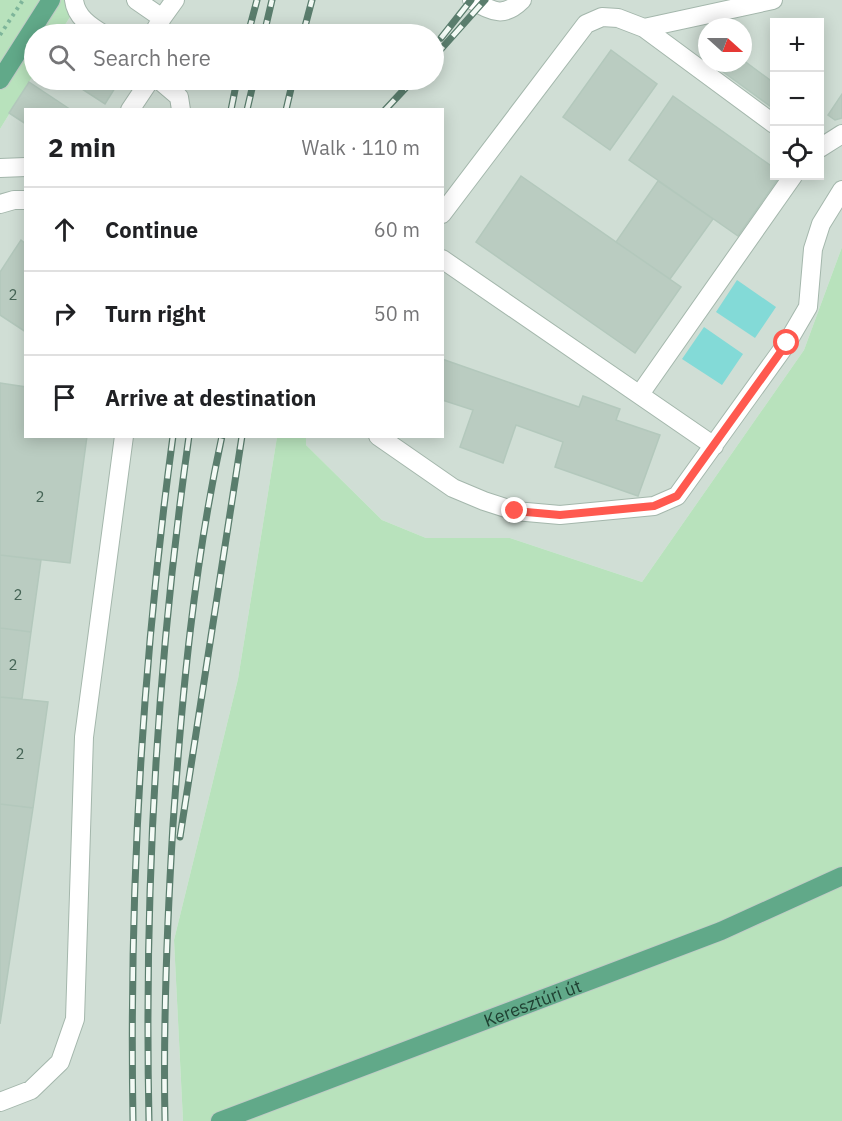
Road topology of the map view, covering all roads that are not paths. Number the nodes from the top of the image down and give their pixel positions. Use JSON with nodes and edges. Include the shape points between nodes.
{"nodes":[{"id":1,"x":51,"y":0,"type":"edge"},
{"id":2,"x":74,"y":0,"type":"edge"},
{"id":3,"x":136,"y":0,"type":"edge"},
{"id":4,"x":175,"y":0,"type":"edge"},
{"id":5,"x":472,"y":0,"type":"edge"},
{"id":6,"x":522,"y":0,"type":"edge"},
{"id":7,"x":773,"y":0,"type":"edge"},
{"id":8,"x":162,"y":18,"type":"junction"},
{"id":9,"x":36,"y":24,"type":"edge"},
{"id":10,"x":87,"y":24,"type":"edge"},
{"id":11,"x":159,"y":24,"type":"edge"},
{"id":12,"x":644,"y":28,"type":"junction"},
{"id":13,"x":24,"y":42,"type":"edge"},
{"id":14,"x":0,"y":80,"type":"edge"},
{"id":15,"x":143,"y":90,"type":"edge"},
{"id":16,"x":170,"y":90,"type":"edge"},
{"id":17,"x":131,"y":108,"type":"edge"},
{"id":18,"x":181,"y":108,"type":"edge"},
{"id":19,"x":770,"y":121,"type":"edge"},
{"id":20,"x":842,"y":134,"type":"edge"},
{"id":21,"x":824,"y":145,"type":"edge"},
{"id":22,"x":24,"y":167,"type":"edge"},
{"id":23,"x":0,"y":169,"type":"edge"},
{"id":24,"x":791,"y":180,"type":"edge"},
{"id":25,"x":842,"y":190,"type":"edge"},
{"id":26,"x":24,"y":200,"type":"edge"},
{"id":27,"x":0,"y":204,"type":"edge"},
{"id":28,"x":444,"y":211,"type":"edge"},
{"id":29,"x":444,"y":260,"type":"edge"},
{"id":30,"x":640,"y":394,"type":"junction"},
{"id":31,"x":124,"y":438,"type":"edge"},
{"id":32,"x":381,"y":438,"type":"edge"},
{"id":33,"x":714,"y":446,"type":"junction"},
{"id":34,"x":842,"y":876,"type":"edge"},
{"id":35,"x":0,"y":1102,"type":"edge"},
{"id":36,"x":220,"y":1121,"type":"edge"}],
"edges":[{"from":1,"to":9,"type":"main road"},
{"from":2,"to":10,"type":"lane"},
{"from":3,"to":8,"type":"lane"},
{"from":4,"to":8,"type":"lane"},
{"from":5,"to":6,"type":"lane","via":[[501,12]]},
{"from":7,"to":12,"type":"lane"},
{"from":8,"to":11,"type":"lane"},
{"from":12,"to":19,"type":"lane"},
{"from":12,"to":28,"type":"lane","via":[[618,18],[602,17],[586,24]]},
{"from":13,"to":14,"type":"main road"},
{"from":15,"to":17,"type":"lane"},
{"from":16,"to":18,"type":"lane","via":[[179,98]]},
{"from":20,"to":21,"type":"lane"},
{"from":22,"to":23,"type":"lane"},
{"from":24,"to":30,"type":"lane"},
{"from":25,"to":33,"type":"lane","via":[[821,224],[813,249],[808,307]]},
{"from":26,"to":27,"type":"lane"},
{"from":29,"to":30,"type":"lane"},
{"from":30,"to":33,"type":"lane"},
{"from":31,"to":35,"type":"lane","via":[[84,737],[75,1019],[60,1062],[31,1090]]},
{"from":32,"to":33,"type":"lane","via":[[453,488],[515,511],[560,515],[654,506],[677,496]]},
{"from":34,"to":36,"type":"main road","name":"Keresztúri út","via":[[721,931]]}]}
